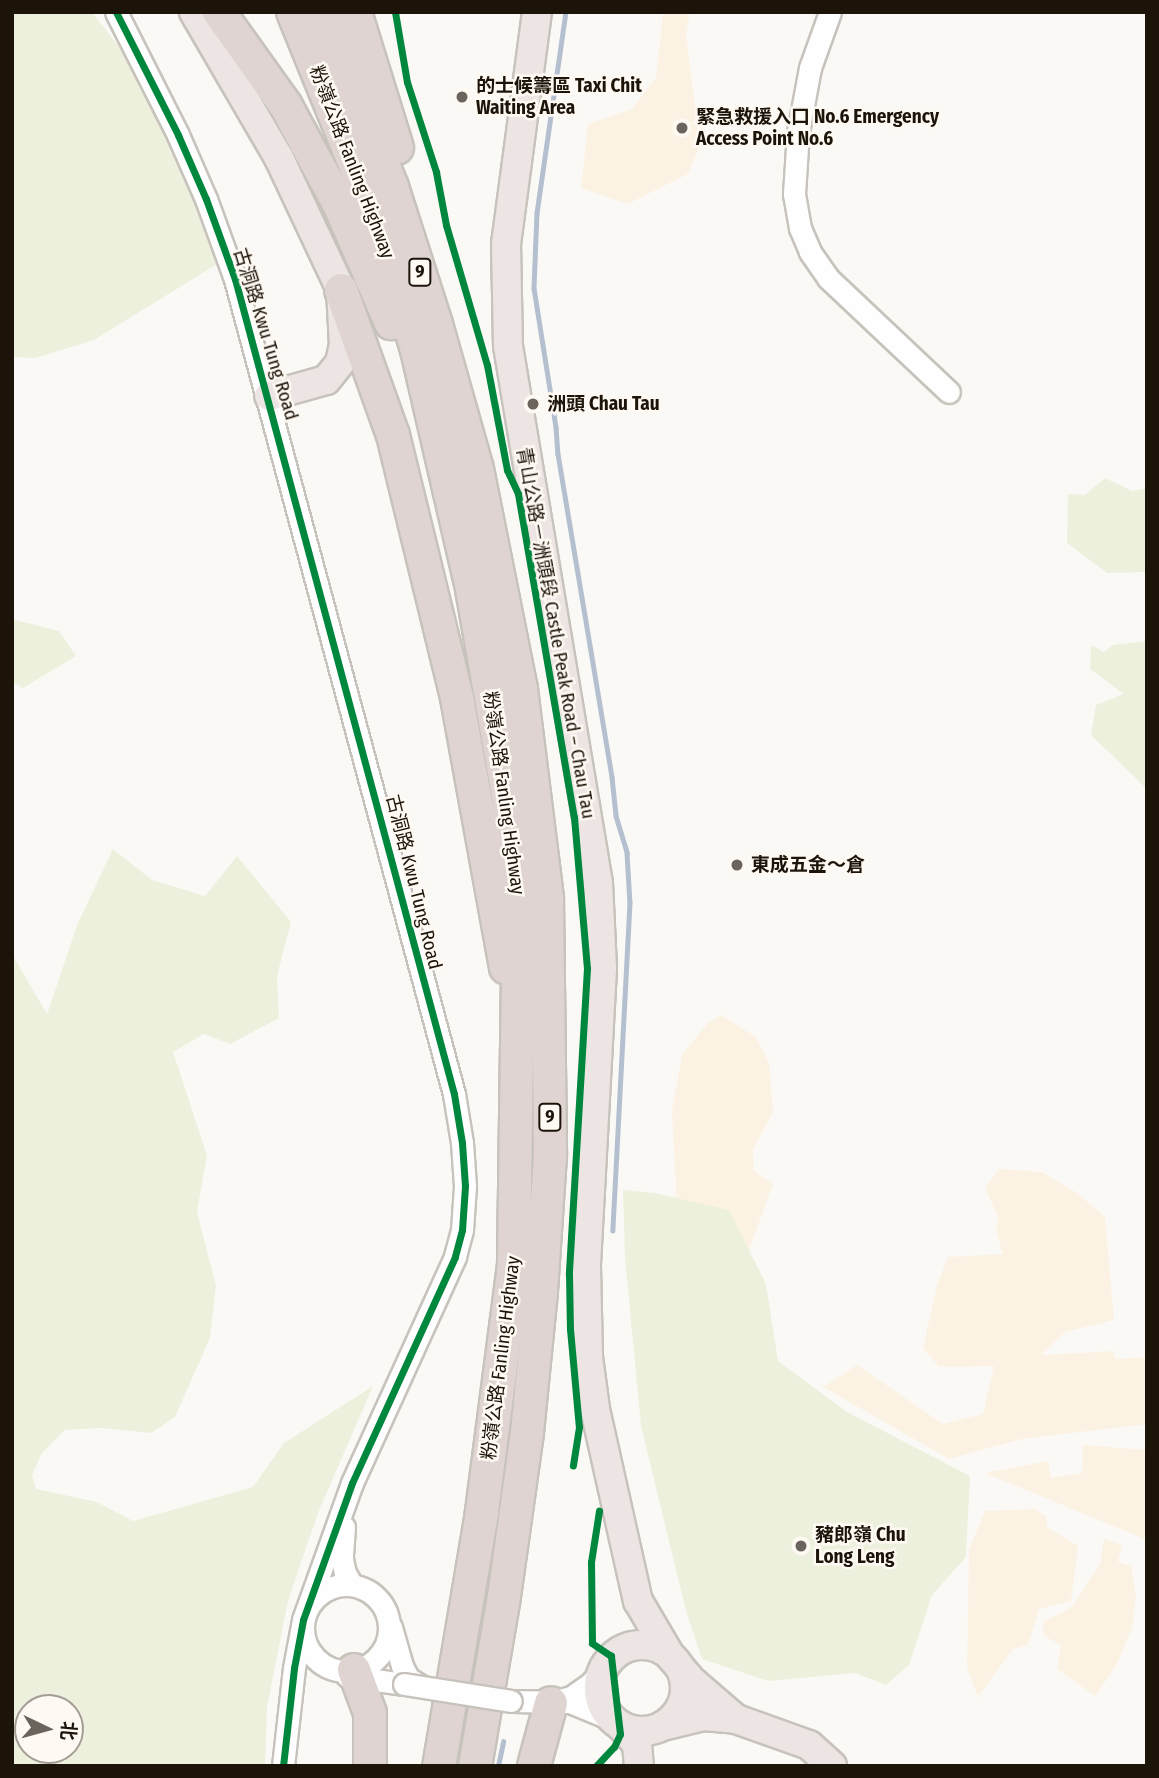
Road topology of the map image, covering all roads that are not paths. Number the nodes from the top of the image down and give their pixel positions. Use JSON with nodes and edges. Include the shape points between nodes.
{"nodes":[{"id":1,"x":116,"y":12,"type":"edge"},
{"id":2,"x":194,"y":12,"type":"edge"},
{"id":3,"x":219,"y":12,"type":"edge"},
{"id":4,"x":293,"y":12,"type":"edge"},
{"id":5,"x":323,"y":12,"type":"edge"},
{"id":6,"x":328,"y":12,"type":"edge"},
{"id":7,"x":344,"y":12,"type":"edge"},
{"id":8,"x":355,"y":12,"type":"edge"},
{"id":9,"x":537,"y":12,"type":"edge"},
{"id":10,"x":830,"y":12,"type":"edge"},
{"id":11,"x":341,"y":290,"type":"junction"},
{"id":12,"x":949,"y":392,"type":"dead end"},
{"id":13,"x":269,"y":396,"type":"junction"},
{"id":14,"x":439,"y":444,"type":"junction"},
{"id":15,"x":477,"y":469,"type":"junction"},
{"id":16,"x":519,"y":1024,"type":"junction"},
{"id":17,"x":352,"y":1483,"type":"junction"},
{"id":18,"x":352,"y":1585,"type":"junction"},
{"id":19,"x":638,"y":1601,"type":"junction"},
{"id":20,"x":388,"y":1619,"type":"junction"},
{"id":21,"x":303,"y":1620,"type":"junction"},
{"id":22,"x":668,"y":1653,"type":"junction"},
{"id":23,"x":612,"y":1658,"type":"junction"},
{"id":24,"x":376,"y":1675,"type":"junction"},
{"id":25,"x":292,"y":1678,"type":"junction"},
{"id":26,"x":551,"y":1703,"type":"junction"},
{"id":27,"x":736,"y":1719,"type":"junction"},
{"id":28,"x":617,"y":1723,"type":"junction"},
{"id":29,"x":661,"y":1727,"type":"junction"},
{"id":30,"x":283,"y":1766,"type":"edge"},
{"id":31,"x":371,"y":1766,"type":"edge"},
{"id":32,"x":439,"y":1766,"type":"edge"},
{"id":33,"x":475,"y":1766,"type":"edge"},
{"id":34,"x":534,"y":1766,"type":"edge"},
{"id":35,"x":640,"y":1766,"type":"edge"},
{"id":36,"x":832,"y":1766,"type":"edge"}],
"edges":[{"from":1,"to":13,"type":"street","name":"古洞路 Kwu Tung Road","via":[[206,199]]},
{"from":2,"to":11,"type":"main road","via":[[249,103]]},
{"from":3,"to":14,"type":"highway","via":[[286,106],[340,206]]},
{"from":4,"to":14,"type":"highway","name":"粉嶺公路 Fanling Highway","number":"9","via":[[380,226]]},
{"from":5,"to":15,"type":"highway","name":"粉嶺公路 Fanling Highway","number":"9","via":[[391,187]]},
{"from":6,"to":7,"type":"main road"},
{"from":8,"to":15,"type":"highway","via":[[441,295]]},
{"from":9,"to":19,"type":"main road","name":"青山公路－洲頭段 Castle Peak Road – Chau Tau","via":[[506,243],[508,345],[598,883],[602,969],[585,1303],[588,1357]]},
{"from":10,"to":12,"type":"street","via":[[810,68],[798,132],[794,194],[800,228],[828,278]]},
{"from":11,"to":13,"type":"main road","via":[[344,345],[340,363],[326,380]]},
{"from":11,"to":16,"type":"highway","via":[[393,435],[454,685]]},
{"from":13,"to":17,"type":"street","name":"古洞路 Kwu Tung Road","via":[[454,1094],[464,1175],[462,1230],[455,1257]]},
{"from":14,"to":16,"type":"highway","name":"粉嶺公路 Fanling Highway","number":"9","via":[[472,589],[508,795],[520,912]]},
{"from":15,"to":33,"type":"highway","name":"粉嶺公路 Fanling Highway","number":"9","via":[[521,690],[547,899],[551,1156],[527,1433]]},
{"from":16,"to":32,"type":"highway","name":"粉嶺公路 Fanling Highway","number":"9","via":[[513,1277],[482,1513]]},
{"from":17,"to":18,"type":"street","via":[[342,1559]]},
{"from":17,"to":21,"type":"street","name":"古洞路 Kwu Tung Road"},
{"from":18,"to":20,"type":"street","via":[[376,1596]]},
{"from":18,"to":21,"type":"street","via":[[326,1589]]},
{"from":19,"to":22,"type":"main road"},
{"from":19,"to":23,"type":"main road","via":[[630,1639]]},
{"from":20,"to":24,"type":"street"},
{"from":20,"to":24,"type":"street","via":[[408,1678]]},
{"from":21,"to":24,"type":"street","via":[[308,1648]]},
{"from":21,"to":25,"type":"street","name":"古洞路 Kwu Tung Road"},
{"from":22,"to":23,"type":"main road","via":[[641,1644]]},
{"from":22,"to":27,"type":"main road"},
{"from":22,"to":29,"type":"main road","via":[[681,1670],[685,1691],[678,1711]]},
{"from":23,"to":26,"type":"street","via":[[591,1683],[571,1697]]},
{"from":23,"to":28,"type":"main road","via":[[599,1693]]},
{"from":24,"to":25,"type":"street"},
{"from":24,"to":25,"type":"street","via":[[308,1668]]},
{"from":24,"to":26,"type":"street","bridge":true,"via":[[511,1701]]},
{"from":24,"to":31,"type":"highway"},
{"from":25,"to":30,"type":"street","name":"古洞路 Kwu Tung Road"},
{"from":26,"to":28,"type":"street","via":[[583,1705]]},
{"from":26,"to":34,"type":"highway"},
{"from":27,"to":29,"type":"main road","via":[[704,1716]]},
{"from":27,"to":36,"type":"main road","via":[[809,1745]]},
{"from":28,"to":29,"type":"main road","via":[[636,1731]]},
{"from":28,"to":35,"type":"main road","via":[[637,1744]]},
{"from":29,"to":35,"type":"main road","via":[[645,1746]]}]}
